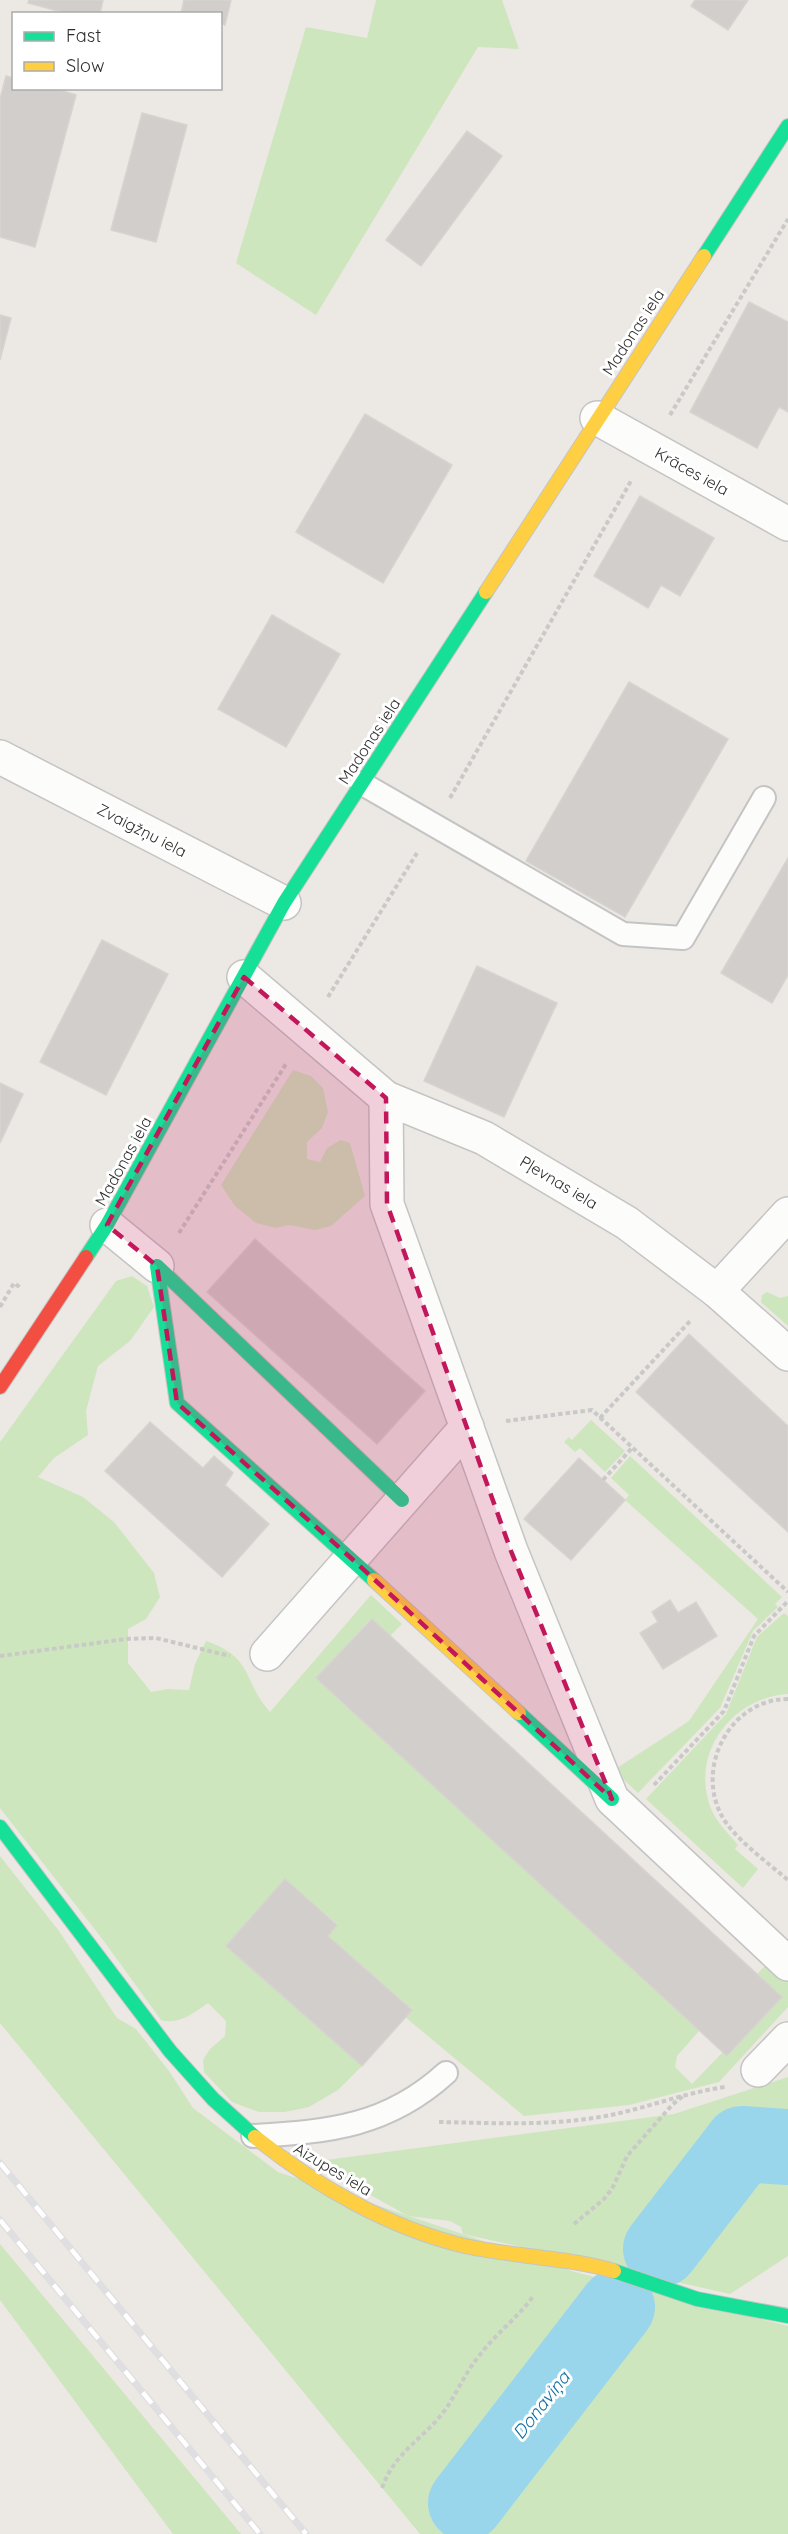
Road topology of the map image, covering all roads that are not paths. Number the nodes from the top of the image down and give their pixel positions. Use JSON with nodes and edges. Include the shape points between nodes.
{"nodes":[{"id":1,"x":788,"y":126,"type":"edge"},
{"id":2,"x":597,"y":418,"type":"junction"},
{"id":3,"x":788,"y":524,"type":"edge"},
{"id":4,"x":0,"y":757,"type":"edge"},
{"id":5,"x":361,"y":783,"type":"junction"},
{"id":6,"x":764,"y":798,"type":"dead end"},
{"id":7,"x":284,"y":903,"type":"junction"},
{"id":8,"x":244,"y":977,"type":"junction"},
{"id":9,"x":386,"y":1098,"type":"junction"},
{"id":10,"x":788,"y":1214,"type":"edge"},
{"id":11,"x":106,"y":1225,"type":"junction"},
{"id":12,"x":158,"y":1266,"type":"junction"},
{"id":13,"x":717,"y":1291,"type":"junction"},
{"id":14,"x":788,"y":1354,"type":"edge"},
{"id":15,"x":0,"y":1387,"type":"edge"},
{"id":16,"x":467,"y":1427,"type":"junction"},
{"id":17,"x":402,"y":1500,"type":"junction"},
{"id":18,"x":351,"y":1558,"type":"junction"},
{"id":19,"x":267,"y":1654,"type":"road end"},
{"id":20,"x":619,"y":1806,"type":"junction"},
{"id":21,"x":0,"y":1827,"type":"edge"},
{"id":22,"x":788,"y":1964,"type":"edge"},
{"id":23,"x":788,"y":2038,"type":"edge"},
{"id":24,"x":758,"y":2070,"type":"road end"},
{"id":25,"x":447,"y":2073,"type":"dead end"},
{"id":26,"x":253,"y":2136,"type":"junction"},
{"id":27,"x":788,"y":2316,"type":"edge"}],
"edges":[{"from":1,"to":2,"type":"street","name":"Madonas iela"},
{"from":2,"to":3,"type":"street","name":"Krāces iela"},
{"from":2,"to":5,"type":"street","name":"Madonas iela"},
{"from":4,"to":7,"type":"street","name":"Zvaigžņu iela"},
{"from":5,"to":6,"type":"lane","via":[[623,933],[683,938]]},
{"from":5,"to":7,"type":"street","name":"Madonas iela"},
{"from":7,"to":8,"type":"street","name":"Madonas iela"},
{"from":8,"to":9,"type":"street","name":"Pļevnas iela"},
{"from":8,"to":11,"type":"street","name":"Madonas iela"},
{"from":9,"to":13,"type":"street","name":"Pļevnas iela","via":[[484,1138],[627,1222]]},
{"from":9,"to":16,"type":"street","via":[[387,1204]]},
{"from":10,"to":13,"type":"street"},
{"from":11,"to":12,"type":"street"},
{"from":11,"to":15,"type":"street","name":"Madonas iela"},
{"from":12,"to":17,"type":"street"},
{"from":12,"to":18,"type":"street","via":[[177,1402]]},
{"from":13,"to":14,"type":"street","name":"Pļevnas iela"},
{"from":16,"to":17,"type":"street"},
{"from":16,"to":20,"type":"street","via":[[511,1551]]},
{"from":17,"to":18,"type":"street"},
{"from":18,"to":19,"type":"street"},
{"from":18,"to":20,"type":"street"},
{"from":20,"to":22,"type":"street"},
{"from":21,"to":26,"type":"street","name":"Aizupes iela","via":[[170,2051],[202,2089]]},
{"from":23,"to":24,"type":"street"},
{"from":25,"to":26,"type":"lane","via":[[407,2104],[372,2120],[329,2129]]},
{"from":26,"to":27,"type":"street","name":"Aizupes iela","via":[[336,2193],[424,2234],[508,2255],[597,2267],[705,2301]]}]}
